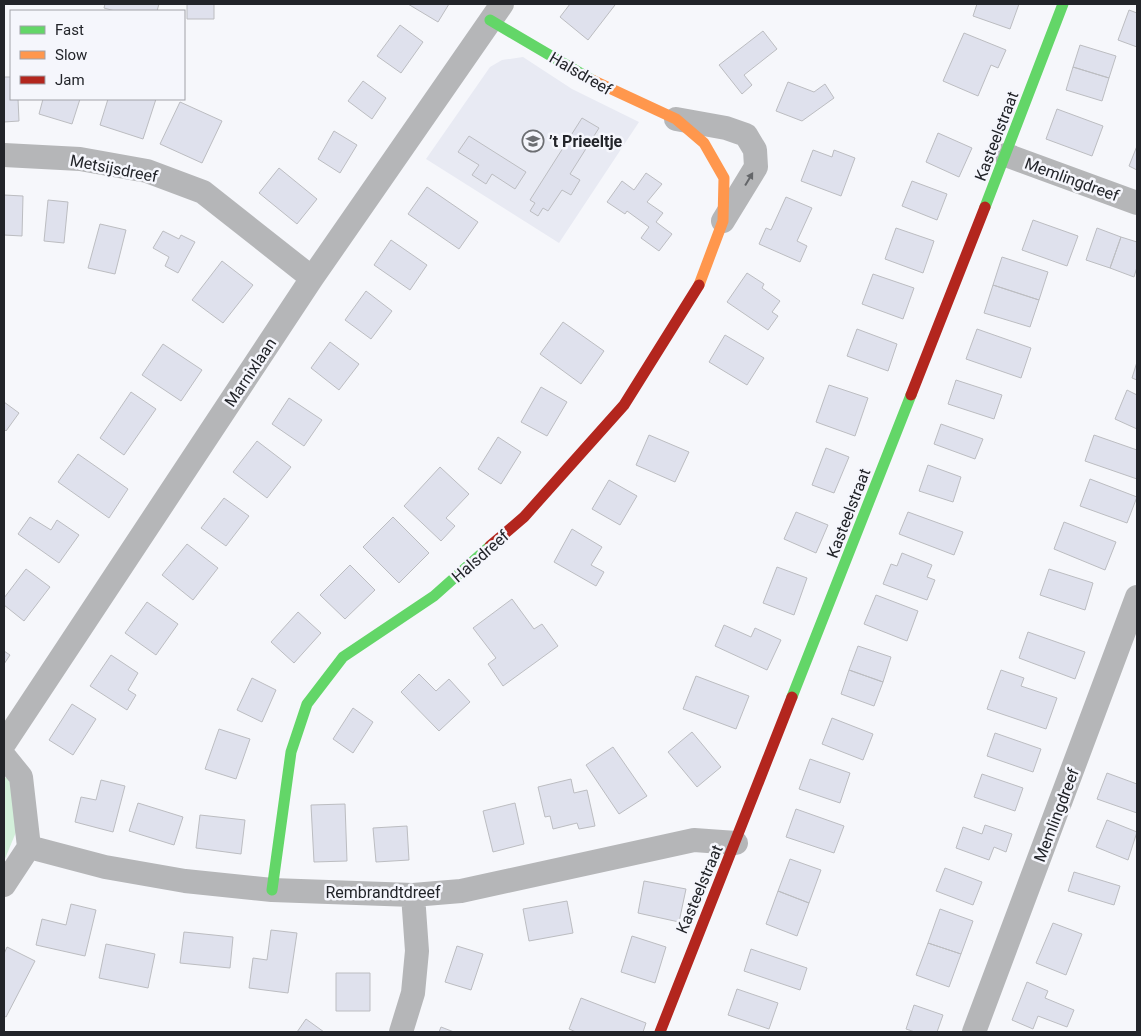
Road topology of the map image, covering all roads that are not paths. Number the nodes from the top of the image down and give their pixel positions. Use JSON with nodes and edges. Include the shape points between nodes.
{"nodes":[{"id":1,"x":1063,"y":4,"type":"edge"},
{"id":2,"x":496,"y":12,"type":"edge"},
{"id":3,"x":676,"y":119,"type":"junction"},
{"id":4,"x":4,"y":155,"type":"edge"},
{"id":5,"x":1006,"y":155,"type":"junction"},
{"id":6,"x":1137,"y":203,"type":"edge"},
{"id":7,"x":723,"y":221,"type":"junction"},
{"id":8,"x":312,"y":278,"type":"junction"},
{"id":9,"x":1137,"y":597,"type":"edge"},
{"id":10,"x":4,"y":744,"type":"edge"},
{"id":11,"x":4,"y":756,"type":"edge"},
{"id":12,"x":736,"y":843,"type":"junction"},
{"id":13,"x":29,"y":847,"type":"junction"},
{"id":14,"x":4,"y":885,"type":"edge"},
{"id":15,"x":272,"y":890,"type":"junction"},
{"id":16,"x":413,"y":895,"type":"junction"},
{"id":17,"x":401,"y":1032,"type":"edge"},
{"id":18,"x":660,"y":1032,"type":"edge"},
{"id":19,"x":974,"y":1032,"type":"edge"}],
"edges":[{"from":1,"to":5,"type":"street","name":"Kasteelstraat"},
{"from":2,"to":3,"type":"street","name":"Halsdreef","via":[[602,86]]},
{"from":2,"to":8,"type":"street","name":"Marnixlaan"},
{"from":3,"to":7,"type":"street","name":"Halsdreef","via":[[704,143],[724,178]]},
{"from":7,"to":3,"type":"street","name":"Halsdreef","one_way":true,"via":[[756,167],[755,150],[746,135]]},
{"from":4,"to":8,"type":"street","name":"Metsijsdreef","via":[[80,159],[147,171],[203,192]]},
{"from":5,"to":6,"type":"street","name":"Memlingdreef"},
{"from":5,"to":12,"type":"street","name":"Kasteelstraat"},
{"from":7,"to":15,"type":"street","name":"Halsdreef","via":[[697,290],[624,405],[524,517],[434,596],[343,657],[307,704],[291,752]]},
{"from":8,"to":10,"type":"street","name":"Marnixlaan"},
{"from":9,"to":19,"type":"street","name":"Memlingdreef"},
{"from":11,"to":13,"type":"street","via":[[21,777]]},
{"from":12,"to":16,"type":"street","name":"Rembrandtdreef","via":[[694,840],[461,891]]},
{"from":12,"to":18,"type":"street","name":"Kasteelstraat"},
{"from":13,"to":14,"type":"street"},
{"from":13,"to":15,"type":"street","name":"Rembrandtdreef","via":[[105,867]]},
{"from":15,"to":16,"type":"street","name":"Rembrandtdreef"},
{"from":16,"to":17,"type":"street","via":[[417,950],[413,993]]}]}
